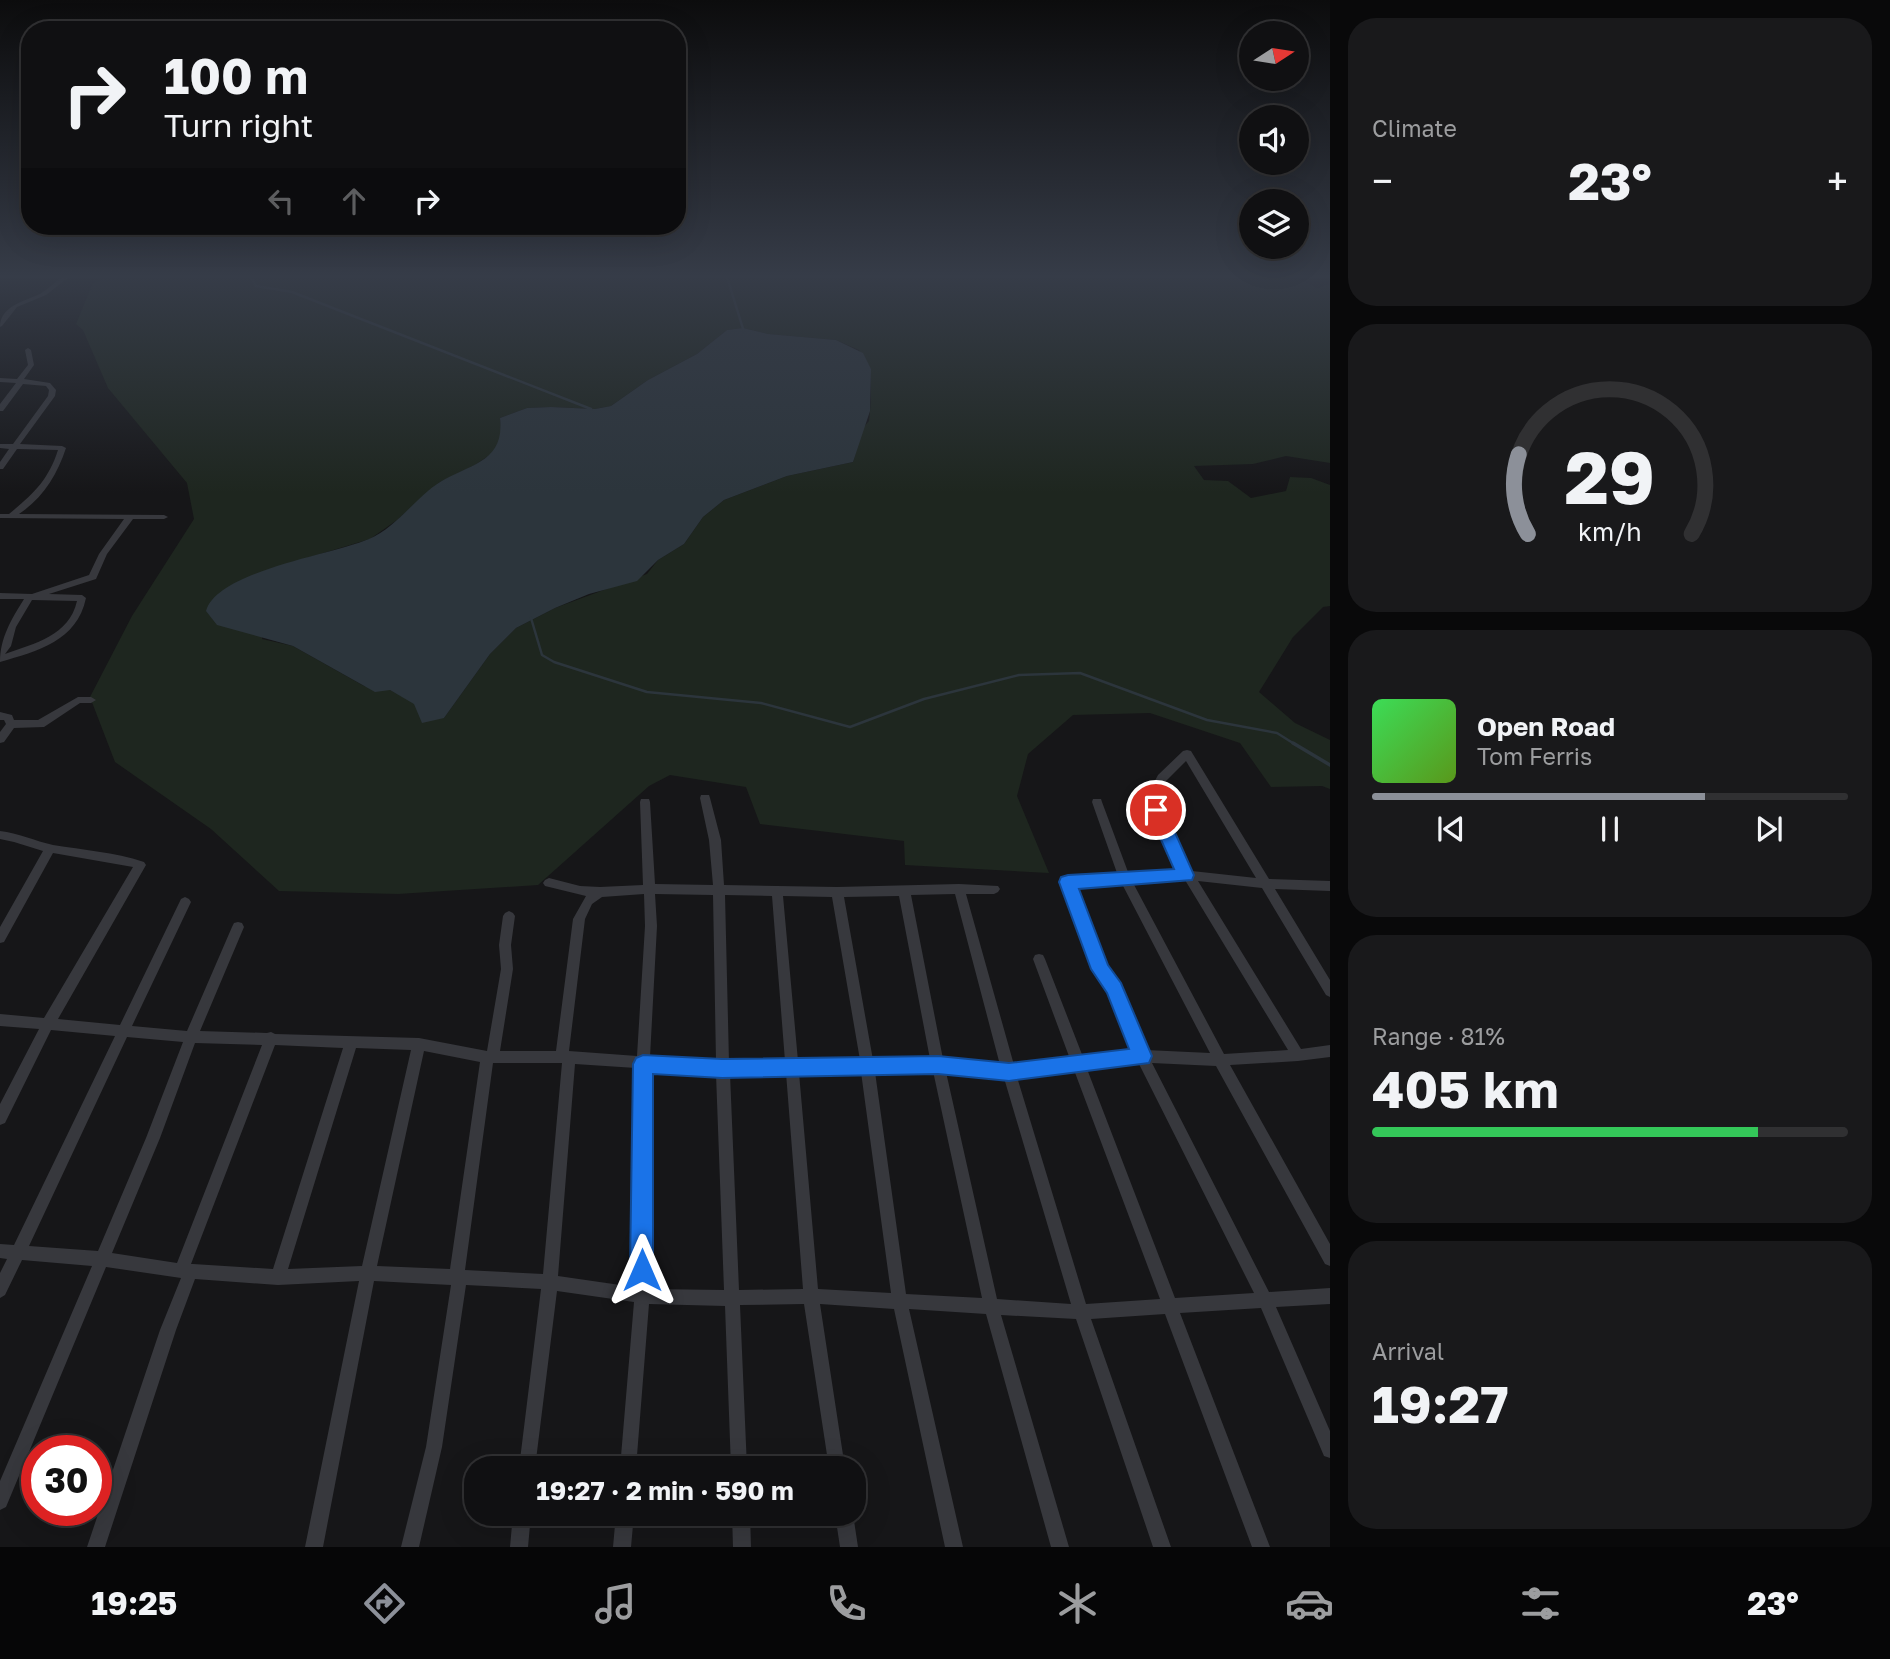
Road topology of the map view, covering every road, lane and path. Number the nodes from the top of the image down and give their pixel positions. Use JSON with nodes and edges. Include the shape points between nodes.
{"nodes":[{"id":1,"x":28,"y":350,"type":"dead end"},
{"id":2,"x":0,"y":380,"type":"edge"},
{"id":3,"x":21,"y":381,"type":"junction"},
{"id":4,"x":0,"y":409,"type":"edge"},
{"id":5,"x":0,"y":446,"type":"edge"},
{"id":6,"x":15,"y":446,"type":"junction"},
{"id":7,"x":0,"y":467,"type":"edge"},
{"id":8,"x":12,"y":515,"type":"junction"},
{"id":9,"x":0,"y":516,"type":"edge"},
{"id":10,"x":130,"y":517,"type":"junction"},
{"id":11,"x":164,"y":517,"type":"dead end"},
{"id":12,"x":0,"y":522,"type":"edge"},
{"id":13,"x":0,"y":596,"type":"edge"},
{"id":14,"x":29,"y":598,"type":"junction"},
{"id":15,"x":0,"y":656,"type":"edge"},
{"id":16,"x":91,"y":700,"type":"dead end"},
{"id":17,"x":0,"y":716,"type":"edge"},
{"id":18,"x":12,"y":724,"type":"junction"},
{"id":19,"x":0,"y":739,"type":"edge"},
{"id":20,"x":705,"y":798,"type":"dead end"},
{"id":21,"x":645,"y":802,"type":"dead end"},
{"id":22,"x":1097,"y":802,"type":"dead end"},
{"id":23,"x":0,"y":835,"type":"edge"},
{"id":24,"x":50,"y":849,"type":"junction"},
{"id":25,"x":1185,"y":875,"type":"junction"},
{"id":26,"x":1124,"y":877,"type":"junction"},
{"id":27,"x":549,"y":883,"type":"dead end"},
{"id":28,"x":1264,"y":884,"type":"junction"},
{"id":29,"x":1330,"y":886,"type":"edge"},
{"id":30,"x":649,"y":889,"type":"junction"},
{"id":31,"x":994,"y":889,"type":"dead end"},
{"id":32,"x":777,"y":890,"type":"junction"},
{"id":33,"x":904,"y":890,"type":"junction"},
{"id":34,"x":959,"y":890,"type":"junction"},
{"id":35,"x":719,"y":891,"type":"junction"},
{"id":36,"x":600,"y":892,"type":"junction"},
{"id":37,"x":837,"y":892,"type":"junction"},
{"id":38,"x":185,"y":902,"type":"dead end"},
{"id":39,"x":509,"y":916,"type":"dead end"},
{"id":40,"x":237,"y":927,"type":"dead end"},
{"id":41,"x":0,"y":938,"type":"edge"},
{"id":42,"x":1039,"y":959,"type":"dead end"},
{"id":43,"x":1330,"y":991,"type":"edge"},
{"id":44,"x":0,"y":1020,"type":"edge"},
{"id":45,"x":48,"y":1024,"type":"junction"},
{"id":46,"x":121,"y":1030,"type":"junction"},
{"id":47,"x":191,"y":1037,"type":"junction"},
{"id":48,"x":271,"y":1038,"type":"junction"},
{"id":49,"x":351,"y":1042,"type":"junction"},
{"id":50,"x":419,"y":1044,"type":"junction"},
{"id":51,"x":1330,"y":1051,"type":"edge"},
{"id":52,"x":1298,"y":1055,"type":"junction"},
{"id":53,"x":1142,"y":1056,"type":"junction"},
{"id":54,"x":490,"y":1057,"type":"junction"},
{"id":55,"x":565,"y":1058,"type":"junction"},
{"id":56,"x":1220,"y":1060,"type":"junction"},
{"id":57,"x":643,"y":1064,"type":"junction"},
{"id":58,"x":1077,"y":1064,"type":"junction"},
{"id":59,"x":867,"y":1065,"type":"junction"},
{"id":60,"x":938,"y":1065,"type":"junction"},
{"id":61,"x":790,"y":1066,"type":"junction"},
{"id":62,"x":722,"y":1068,"type":"junction"},
{"id":63,"x":1009,"y":1072,"type":"junction"},
{"id":64,"x":0,"y":1118,"type":"edge"},
{"id":65,"x":0,"y":1251,"type":"edge"},
{"id":66,"x":18,"y":1252,"type":"junction"},
{"id":67,"x":103,"y":1259,"type":"junction"},
{"id":68,"x":1330,"y":1259,"type":"edge"},
{"id":69,"x":186,"y":1271,"type":"junction"},
{"id":70,"x":368,"y":1273,"type":"junction"},
{"id":71,"x":278,"y":1277,"type":"junction"},
{"id":72,"x":458,"y":1278,"type":"junction"},
{"id":73,"x":550,"y":1282,"type":"junction"},
{"id":74,"x":0,"y":1290,"type":"edge"},
{"id":75,"x":642,"y":1296,"type":"junction"},
{"id":76,"x":811,"y":1296,"type":"junction"},
{"id":77,"x":1330,"y":1296,"type":"edge"},
{"id":78,"x":731,"y":1298,"type":"junction"},
{"id":79,"x":1266,"y":1302,"type":"junction"},
{"id":80,"x":900,"y":1303,"type":"junction"},
{"id":81,"x":991,"y":1306,"type":"junction"},
{"id":82,"x":1173,"y":1307,"type":"junction"},
{"id":83,"x":1081,"y":1312,"type":"junction"},
{"id":84,"x":1330,"y":1450,"type":"edge"},
{"id":85,"x":528,"y":1456,"type":"edge"},
{"id":86,"x":629,"y":1456,"type":"edge"},
{"id":87,"x":738,"y":1456,"type":"edge"},
{"id":88,"x":835,"y":1456,"type":"edge"},
{"id":89,"x":0,"y":1501,"type":"edge"},
{"id":90,"x":521,"y":1526,"type":"edge"},
{"id":91,"x":624,"y":1526,"type":"edge"},
{"id":92,"x":741,"y":1526,"type":"edge"},
{"id":93,"x":846,"y":1526,"type":"edge"},
{"id":94,"x":96,"y":1547,"type":"edge"},
{"id":95,"x":314,"y":1547,"type":"edge"},
{"id":96,"x":410,"y":1547,"type":"edge"},
{"id":97,"x":519,"y":1547,"type":"edge"},
{"id":98,"x":622,"y":1547,"type":"edge"},
{"id":99,"x":742,"y":1547,"type":"edge"},
{"id":100,"x":849,"y":1547,"type":"edge"},
{"id":101,"x":954,"y":1547,"type":"edge"},
{"id":102,"x":1060,"y":1547,"type":"edge"},
{"id":103,"x":1161,"y":1547,"type":"edge"},
{"id":104,"x":1261,"y":1547,"type":"edge"}],
"edges":[{"from":1,"to":3,"type":"street","via":[[31,365]]},
{"from":2,"to":3,"type":"street"},
{"from":3,"to":4,"type":"street"},
{"from":3,"to":6,"type":"street","via":[[48,384],[52,390]]},
{"from":5,"to":6,"type":"street"},
{"from":6,"to":7,"type":"street"},
{"from":6,"to":8,"type":"street","via":[[62,448],[44,487]]},
{"from":8,"to":9,"type":"street"},
{"from":8,"to":10,"type":"street"},
{"from":8,"to":12,"type":"street"},
{"from":10,"to":11,"type":"street"},
{"from":10,"to":14,"type":"street","via":[[93,577]]},
{"from":13,"to":14,"type":"street"},
{"from":14,"to":15,"type":"street"},
{"from":14,"to":15,"type":"street","via":[[82,598],[81,611],[75,623],[53,638]]},
{"from":16,"to":18,"type":"street","via":[[78,700],[40,724]]},
{"from":17,"to":18,"type":"street","via":[[8,717]]},
{"from":18,"to":19,"type":"street"},
{"from":20,"to":35,"type":"street","via":[[715,840]]},
{"from":21,"to":30,"type":"street"},
{"from":22,"to":26,"type":"street"},
{"from":23,"to":24,"type":"street","via":[[17,836]]},
{"from":24,"to":41,"type":"street"},
{"from":24,"to":45,"type":"street","via":[[139,865]]},
{"from":25,"to":26,"type":"street"},
{"from":25,"to":28,"type":"street"},
{"from":25,"to":28,"type":"street","via":[[1152,796],[1162,778],[1187,754]]},
{"from":25,"to":52,"type":"street"},
{"from":26,"to":53,"type":"street","via":[[1068,882],[1101,969],[1115,989]]},
{"from":26,"to":56,"type":"street"},
{"from":27,"to":36,"type":"street"},
{"from":28,"to":29,"type":"street"},
{"from":28,"to":43,"type":"street"},
{"from":30,"to":35,"type":"street"},
{"from":30,"to":36,"type":"street"},
{"from":30,"to":57,"type":"street"},
{"from":31,"to":34,"type":"street"},
{"from":32,"to":35,"type":"street"},
{"from":32,"to":37,"type":"street"},
{"from":32,"to":61,"type":"street"},
{"from":33,"to":34,"type":"street"},
{"from":33,"to":37,"type":"street"},
{"from":33,"to":60,"type":"street"},
{"from":34,"to":63,"type":"street"},
{"from":35,"to":62,"type":"street"},
{"from":36,"to":55,"type":"street","via":[[588,901],[579,919]]},
{"from":37,"to":59,"type":"street"},
{"from":38,"to":46,"type":"street"},
{"from":39,"to":54,"type":"street","via":[[507,969]]},
{"from":40,"to":47,"type":"street"},
{"from":42,"to":58,"type":"street"},
{"from":44,"to":45,"type":"street"},
{"from":45,"to":46,"type":"street"},
{"from":45,"to":64,"type":"street"},
{"from":46,"to":47,"type":"street"},
{"from":46,"to":66,"type":"street"},
{"from":47,"to":48,"type":"street"},
{"from":47,"to":67,"type":"street"},
{"from":48,"to":49,"type":"street"},
{"from":48,"to":69,"type":"street"},
{"from":49,"to":50,"type":"street"},
{"from":49,"to":71,"type":"street"},
{"from":50,"to":54,"type":"street"},
{"from":50,"to":70,"type":"street"},
{"from":51,"to":52,"type":"street"},
{"from":52,"to":56,"type":"street"},
{"from":53,"to":56,"type":"street"},
{"from":53,"to":58,"type":"street"},
{"from":53,"to":79,"type":"street"},
{"from":54,"to":55,"type":"street"},
{"from":54,"to":72,"type":"street"},
{"from":55,"to":57,"type":"street"},
{"from":55,"to":73,"type":"street"},
{"from":56,"to":68,"type":"street"},
{"from":57,"to":62,"type":"street"},
{"from":57,"to":75,"type":"street"},
{"from":58,"to":63,"type":"street"},
{"from":58,"to":82,"type":"street"},
{"from":59,"to":60,"type":"street"},
{"from":59,"to":61,"type":"street"},
{"from":59,"to":80,"type":"street"},
{"from":60,"to":63,"type":"street"},
{"from":60,"to":81,"type":"street"},
{"from":61,"to":62,"type":"street"},
{"from":61,"to":76,"type":"street"},
{"from":62,"to":78,"type":"street"},
{"from":63,"to":83,"type":"street"},
{"from":65,"to":66,"type":"street"},
{"from":66,"to":67,"type":"street"},
{"from":66,"to":74,"type":"street"},
{"from":67,"to":69,"type":"street"},
{"from":67,"to":89,"type":"street"},
{"from":69,"to":71,"type":"street"},
{"from":69,"to":94,"type":"street"},
{"from":70,"to":71,"type":"street"},
{"from":70,"to":72,"type":"street"},
{"from":70,"to":95,"type":"street"},
{"from":72,"to":73,"type":"street"},
{"from":72,"to":96,"type":"street","via":[[434,1447]]},
{"from":73,"to":75,"type":"street"},
{"from":73,"to":85,"type":"street"},
{"from":75,"to":78,"type":"street"},
{"from":75,"to":86,"type":"street"},
{"from":76,"to":78,"type":"street"},
{"from":76,"to":80,"type":"street"},
{"from":76,"to":88,"type":"street"},
{"from":77,"to":79,"type":"street"},
{"from":78,"to":87,"type":"street"},
{"from":79,"to":82,"type":"street"},
{"from":79,"to":84,"type":"street"},
{"from":80,"to":81,"type":"street"},
{"from":80,"to":101,"type":"street"},
{"from":81,"to":83,"type":"street"},
{"from":81,"to":102,"type":"street"},
{"from":82,"to":83,"type":"street"},
{"from":82,"to":104,"type":"street"},
{"from":83,"to":103,"type":"street"},
{"from":90,"to":97,"type":"street"},
{"from":91,"to":98,"type":"street"},
{"from":92,"to":99,"type":"street"},
{"from":93,"to":100,"type":"street"}]}
